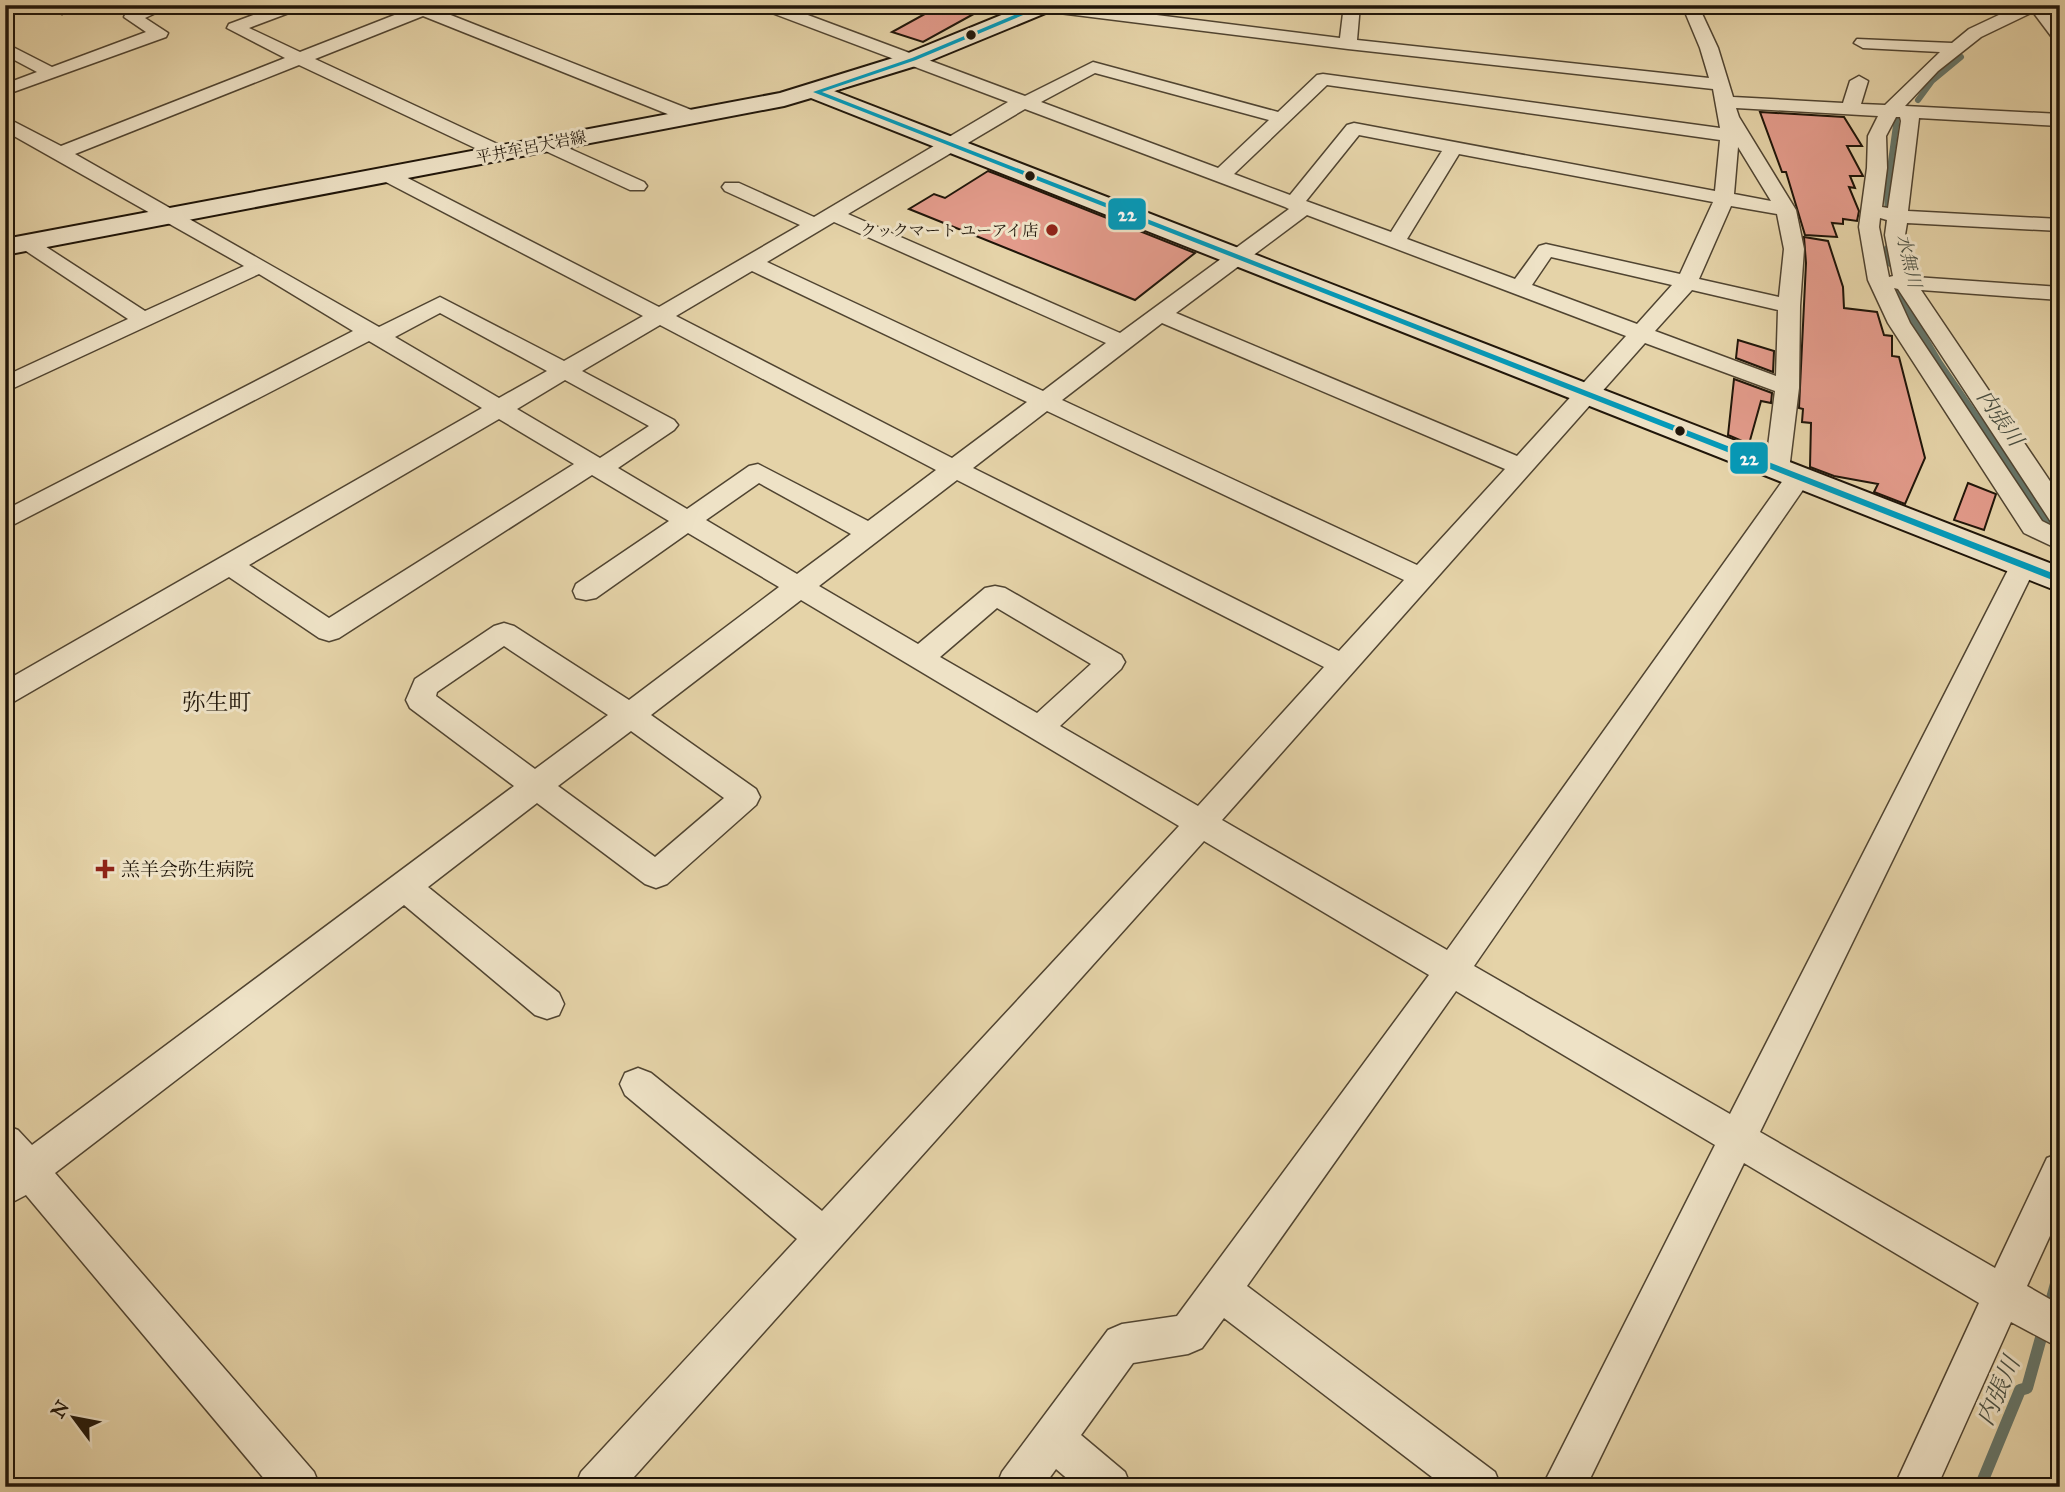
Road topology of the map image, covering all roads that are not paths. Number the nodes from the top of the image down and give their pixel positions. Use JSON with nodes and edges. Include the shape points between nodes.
{"nodes":[{"id":1,"x":165,"y":5,"type":"edge"},
{"id":2,"x":296,"y":5,"type":"edge"},
{"id":3,"x":765,"y":5,"type":"edge"},
{"id":4,"x":1352,"y":5,"type":"edge"},
{"id":5,"x":1690,"y":5,"type":"edge"},
{"id":6,"x":2060,"y":5,"type":"edge"},
{"id":7,"x":1044,"y":6,"type":"edge"},
{"id":8,"x":429,"y":8,"type":"edge"},
{"id":9,"x":2038,"y":9,"type":"edge"},
{"id":10,"x":2060,"y":36,"type":"edge"},
{"id":11,"x":1863,"y":43,"type":"dead end"},
{"id":12,"x":1348,"y":44,"type":"junction"},
{"id":13,"x":5,"y":48,"type":"edge"},
{"id":14,"x":1956,"y":48,"type":"junction"},
{"id":15,"x":914,"y":59,"type":"junction"},
{"id":16,"x":299,"y":60,"type":"junction"},
{"id":17,"x":51,"y":73,"type":"junction"},
{"id":18,"x":1858,"y":81,"type":"dead end"},
{"id":19,"x":5,"y":90,"type":"edge"},
{"id":20,"x":816,"y":92,"type":"junction"},
{"id":21,"x":1724,"y":94,"type":"junction"},
{"id":22,"x":1025,"y":102,"type":"junction"},
{"id":23,"x":1850,"y":109,"type":"junction"},
{"id":24,"x":1900,"y":111,"type":"junction"},
{"id":25,"x":692,"y":117,"type":"junction"},
{"id":26,"x":1282,"y":118,"type":"junction"},
{"id":27,"x":2060,"y":120,"type":"edge"},
{"id":28,"x":5,"y":123,"type":"edge"},
{"id":29,"x":1736,"y":136,"type":"junction"},
{"id":30,"x":545,"y":144,"type":"junction"},
{"id":31,"x":950,"y":145,"type":"junction"},
{"id":32,"x":1454,"y":148,"type":"junction"},
{"id":33,"x":499,"y":152,"type":"junction"},
{"id":34,"x":58,"y":154,"type":"junction"},
{"id":35,"x":1222,"y":175,"type":"junction"},
{"id":36,"x":389,"y":176,"type":"junction"},
{"id":37,"x":637,"y":186,"type":"dead end"},
{"id":38,"x":732,"y":187,"type":"dead end"},
{"id":39,"x":1724,"y":199,"type":"junction"},
{"id":40,"x":1298,"y":206,"type":"junction"},
{"id":41,"x":1786,"y":210,"type":"junction"},
{"id":42,"x":1873,"y":211,"type":"junction"},
{"id":43,"x":171,"y":216,"type":"junction"},
{"id":44,"x":1897,"y":216,"type":"junction"},
{"id":45,"x":825,"y":220,"type":"junction"},
{"id":46,"x":2060,"y":225,"type":"edge"},
{"id":47,"x":1395,"y":242,"type":"junction"},
{"id":48,"x":16,"y":245,"type":"edge"},
{"id":49,"x":1235,"y":257,"type":"junction"},
{"id":50,"x":751,"y":263,"type":"junction"},
{"id":51,"x":260,"y":266,"type":"junction"},
{"id":52,"x":1879,"y":280,"type":"junction"},
{"id":53,"x":1687,"y":282,"type":"junction"},
{"id":54,"x":1906,"y":284,"type":"junction"},
{"id":55,"x":1519,"y":289,"type":"junction"},
{"id":56,"x":2060,"y":295,"type":"edge"},
{"id":57,"x":1788,"y":306,"type":"junction"},
{"id":58,"x":1160,"y":314,"type":"junction"},
{"id":59,"x":659,"y":315,"type":"junction"},
{"id":60,"x":144,"y":320,"type":"junction"},
{"id":61,"x":373,"y":334,"type":"junction"},
{"id":62,"x":1643,"y":335,"type":"junction"},
{"id":63,"x":1123,"y":342,"type":"junction"},
{"id":64,"x":562,"y":371,"type":"junction"},
{"id":65,"x":5,"y":385,"type":"edge"},
{"id":66,"x":1787,"y":387,"type":"junction"},
{"id":67,"x":1587,"y":395,"type":"junction"},
{"id":68,"x":1044,"y":401,"type":"junction"},
{"id":69,"x":497,"y":409,"type":"junction"},
{"id":70,"x":595,"y":467,"type":"junction"},
{"id":71,"x":1521,"y":467,"type":"junction"},
{"id":72,"x":954,"y":469,"type":"junction"},
{"id":73,"x":1787,"y":474,"type":"junction"},
{"id":74,"x":2060,"y":516,"type":"edge"},
{"id":75,"x":687,"y":520,"type":"junction"},
{"id":76,"x":5,"y":521,"type":"edge"},
{"id":77,"x":870,"y":533,"type":"junction"},
{"id":78,"x":2060,"y":541,"type":"edge"},
{"id":79,"x":229,"y":564,"type":"junction"},
{"id":80,"x":2023,"y":566,"type":"junction"},
{"id":81,"x":1420,"y":577,"type":"junction"},
{"id":82,"x":2060,"y":580,"type":"edge"},
{"id":83,"x":799,"y":587,"type":"junction"},
{"id":84,"x":586,"y":591,"type":"dead end"},
{"id":85,"x":920,"y":658,"type":"junction"},
{"id":86,"x":1342,"y":664,"type":"junction"},
{"id":87,"x":5,"y":694,"type":"edge"},
{"id":88,"x":629,"y":715,"type":"junction"},
{"id":89,"x":1040,"y":728,"type":"junction"},
{"id":90,"x":535,"y":786,"type":"junction"},
{"id":91,"x":1202,"y":822,"type":"junction"},
{"id":92,"x":404,"y":886,"type":"junction"},
{"id":93,"x":1452,"y":970,"type":"junction"},
{"id":94,"x":547,"y":1004,"type":"dead end"},
{"id":95,"x":638,"y":1084,"type":"dead end"},
{"id":96,"x":1737,"y":1139,"type":"junction"},
{"id":97,"x":13,"y":1166,"type":"edge"},
{"id":98,"x":2060,"y":1171,"type":"edge"},
{"id":99,"x":824,"y":1237,"type":"junction"},
{"id":100,"x":1220,"y":1290,"type":"junction"},
{"id":101,"x":2009,"y":1298,"type":"junction"},
{"id":102,"x":2060,"y":1328,"type":"edge"},
{"id":103,"x":1053,"y":1438,"type":"junction"},
{"id":104,"x":299,"y":1487,"type":"edge"},
{"id":105,"x":596,"y":1487,"type":"edge"},
{"id":106,"x":1017,"y":1487,"type":"edge"},
{"id":107,"x":1110,"y":1487,"type":"edge"},
{"id":108,"x":1480,"y":1487,"type":"edge"},
{"id":109,"x":1563,"y":1487,"type":"edge"},
{"id":110,"x":1915,"y":1487,"type":"edge"}],
"edges":[{"from":1,"to":17,"type":"street","via":[[132,17],[160,33]]},
{"from":2,"to":16,"type":"street","via":[[235,28]]},
{"from":3,"to":15,"type":"street"},
{"from":4,"to":12,"type":"street"},
{"from":5,"to":21,"type":"street"},
{"from":6,"to":9,"type":"street"},
{"from":7,"to":12,"type":"street"},
{"from":7,"to":15,"type":"street","name":"平井牟呂大岩線"},
{"from":8,"to":16,"type":"street"},
{"from":8,"to":25,"type":"street"},
{"from":9,"to":10,"type":"street"},
{"from":9,"to":14,"type":"street","via":[[1975,33]]},
{"from":11,"to":14,"type":"street"},
{"from":12,"to":21,"type":"street"},
{"from":13,"to":17,"type":"street"},
{"from":14,"to":24,"type":"street","via":[[1932,67]]},
{"from":15,"to":20,"type":"street","name":"平井牟呂大岩線"},
{"from":15,"to":22,"type":"street"},
{"from":16,"to":33,"type":"street"},
{"from":16,"to":34,"type":"street"},
{"from":17,"to":19,"type":"street"},
{"from":18,"to":23,"type":"street"},
{"from":20,"to":25,"type":"street","name":"平井牟呂大岩線"},
{"from":20,"to":31,"type":"street"},
{"from":21,"to":23,"type":"street"},
{"from":21,"to":29,"type":"street"},
{"from":22,"to":26,"type":"street","via":[[1093,67]]},
{"from":22,"to":31,"type":"street"},
{"from":22,"to":35,"type":"street"},
{"from":23,"to":24,"type":"street"},
{"from":24,"to":27,"type":"street"},
{"from":24,"to":42,"type":"street","via":[[1877,136]]},
{"from":24,"to":44,"type":"street","via":[[1910,121]]},
{"from":25,"to":30,"type":"street","name":"平井牟呂大岩線"},
{"from":26,"to":29,"type":"street","via":[[1323,79]]},
{"from":26,"to":35,"type":"street"},
{"from":28,"to":34,"type":"street"},
{"from":29,"to":39,"type":"street"},
{"from":29,"to":41,"type":"street"},
{"from":30,"to":33,"type":"street","name":"平井牟呂大岩線"},
{"from":30,"to":37,"type":"street"},
{"from":31,"to":45,"type":"street"},
{"from":31,"to":49,"type":"street"},
{"from":32,"to":39,"type":"street"},
{"from":32,"to":40,"type":"street","via":[[1353,129]]},
{"from":32,"to":47,"type":"street"},
{"from":33,"to":36,"type":"street","name":"平井牟呂大岩線"},
{"from":34,"to":43,"type":"street"},
{"from":35,"to":40,"type":"street"},
{"from":36,"to":43,"type":"street","name":"平井牟呂大岩線"},
{"from":36,"to":59,"type":"street"},
{"from":38,"to":45,"type":"street"},
{"from":39,"to":41,"type":"street"},
{"from":39,"to":53,"type":"street"},
{"from":40,"to":47,"type":"street"},
{"from":40,"to":49,"type":"street"},
{"from":41,"to":57,"type":"street","via":[[1794,249]]},
{"from":42,"to":44,"type":"street"},
{"from":42,"to":52,"type":"street","via":[[1869,227]]},
{"from":43,"to":48,"type":"street","name":"平井牟呂大岩線"},
{"from":43,"to":51,"type":"street"},
{"from":44,"to":46,"type":"street"},
{"from":44,"to":54,"type":"street","via":[[1895,235]]},
{"from":45,"to":50,"type":"street"},
{"from":45,"to":63,"type":"street"},
{"from":47,"to":55,"type":"street"},
{"from":48,"to":60,"type":"street"},
{"from":49,"to":58,"type":"street"},
{"from":49,"to":67,"type":"street"},
{"from":50,"to":59,"type":"street"},
{"from":50,"to":68,"type":"street"},
{"from":51,"to":60,"type":"street"},
{"from":51,"to":61,"type":"street"},
{"from":52,"to":54,"type":"street"},
{"from":52,"to":78,"type":"street","via":[[1899,323],[2033,527]]},
{"from":53,"to":55,"type":"street","via":[[1546,250]]},
{"from":53,"to":57,"type":"street"},
{"from":53,"to":62,"type":"street"},
{"from":54,"to":56,"type":"street"},
{"from":54,"to":74,"type":"street"},
{"from":55,"to":62,"type":"street"},
{"from":57,"to":66,"type":"street"},
{"from":58,"to":63,"type":"street"},
{"from":58,"to":71,"type":"street"},
{"from":59,"to":64,"type":"street"},
{"from":59,"to":72,"type":"street"},
{"from":60,"to":65,"type":"street"},
{"from":61,"to":64,"type":"street","via":[[440,304]]},
{"from":61,"to":69,"type":"street"},
{"from":61,"to":76,"type":"street"},
{"from":62,"to":66,"type":"street"},
{"from":62,"to":67,"type":"street"},
{"from":63,"to":68,"type":"street"},
{"from":64,"to":69,"type":"street"},
{"from":64,"to":70,"type":"street","via":[[666,425]]},
{"from":66,"to":73,"type":"street"},
{"from":67,"to":71,"type":"street"},
{"from":67,"to":73,"type":"street"},
{"from":68,"to":72,"type":"street"},
{"from":68,"to":81,"type":"street"},
{"from":69,"to":70,"type":"street"},
{"from":69,"to":79,"type":"street"},
{"from":70,"to":75,"type":"street"},
{"from":70,"to":79,"type":"street","via":[[329,631]]},
{"from":71,"to":81,"type":"street"},
{"from":72,"to":77,"type":"street"},
{"from":72,"to":86,"type":"street"},
{"from":73,"to":80,"type":"street"},
{"from":73,"to":93,"type":"street"},
{"from":75,"to":77,"type":"street","via":[[758,472]]},
{"from":75,"to":83,"type":"street"},
{"from":75,"to":84,"type":"street"},
{"from":77,"to":83,"type":"street"},
{"from":79,"to":87,"type":"street"},
{"from":80,"to":82,"type":"street"},
{"from":80,"to":96,"type":"street"},
{"from":81,"to":86,"type":"street"},
{"from":83,"to":85,"type":"street"},
{"from":83,"to":88,"type":"street"},
{"from":85,"to":89,"type":"street"},
{"from":85,"to":89,"type":"street","via":[[995,595],[1111,662]]},
{"from":86,"to":91,"type":"street"},
{"from":88,"to":90,"type":"street"},
{"from":88,"to":90,"type":"street","via":[[504,633],[425,686],[420,700]]},
{"from":88,"to":90,"type":"street","via":[[746,797],[656,875]]},
{"from":89,"to":91,"type":"street"},
{"from":90,"to":92,"type":"street"},
{"from":91,"to":93,"type":"street"},
{"from":91,"to":99,"type":"street"},
{"from":92,"to":94,"type":"street"},
{"from":92,"to":97,"type":"street"},
{"from":93,"to":96,"type":"street"},
{"from":93,"to":100,"type":"street"},
{"from":95,"to":99,"type":"street"},
{"from":96,"to":101,"type":"street"},
{"from":96,"to":109,"type":"street"},
{"from":97,"to":104,"type":"street"},
{"from":98,"to":101,"type":"street"},
{"from":99,"to":105,"type":"street"},
{"from":100,"to":103,"type":"street","via":[[1188,1334],[1122,1344]]},
{"from":100,"to":108,"type":"street"},
{"from":101,"to":102,"type":"street"},
{"from":101,"to":110,"type":"street"},
{"from":103,"to":106,"type":"street"},
{"from":103,"to":107,"type":"street"}]}
